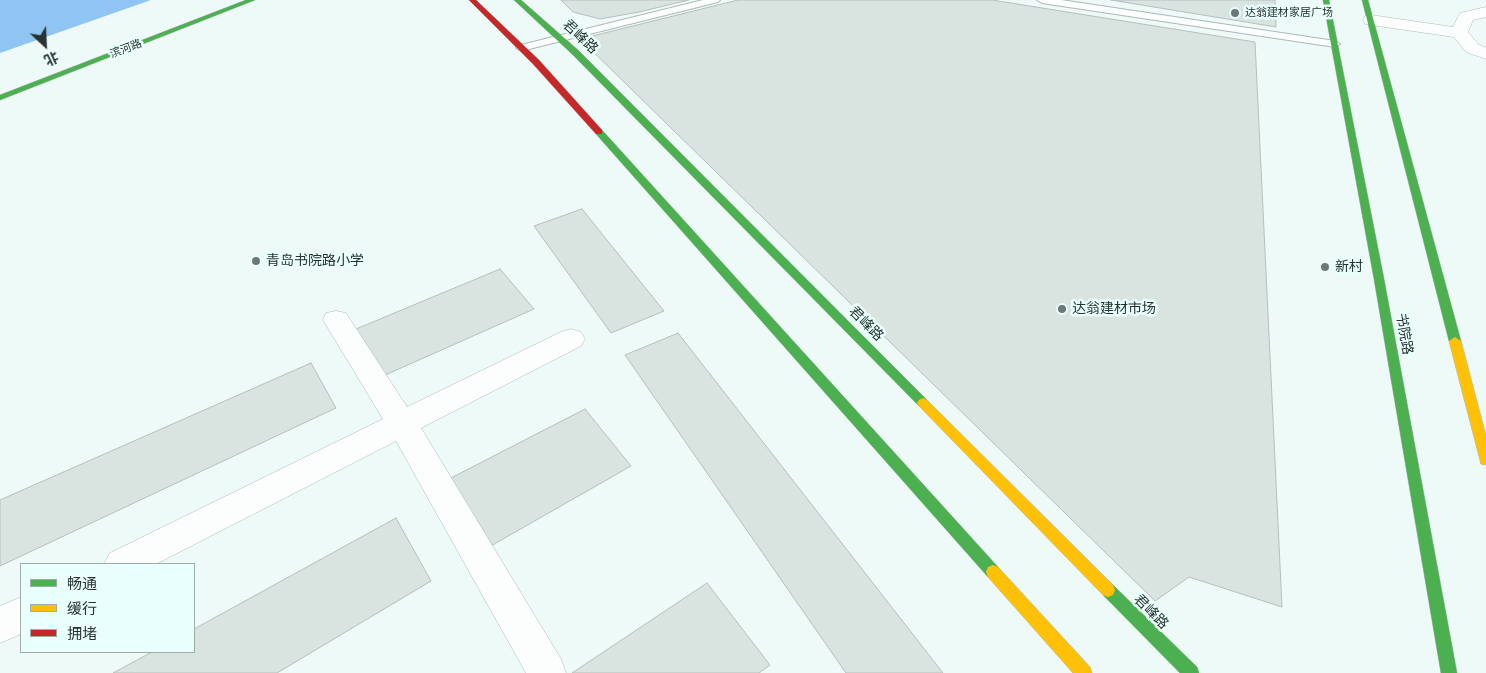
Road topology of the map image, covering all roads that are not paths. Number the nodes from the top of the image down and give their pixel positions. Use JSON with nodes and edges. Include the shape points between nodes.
{"nodes":[{"id":1,"x":252,"y":0,"type":"edge"},
{"id":2,"x":472,"y":0,"type":"edge"},
{"id":3,"x":517,"y":0,"type":"edge"},
{"id":4,"x":715,"y":0,"type":"edge"},
{"id":5,"x":1042,"y":0,"type":"edge"},
{"id":6,"x":1326,"y":0,"type":"edge"},
{"id":7,"x":1365,"y":0,"type":"edge"},
{"id":8,"x":1486,"y":12,"type":"edge"},
{"id":9,"x":1371,"y":20,"type":"junction"},
{"id":10,"x":1459,"y":33,"type":"junction"},
{"id":11,"x":559,"y":38,"type":"junction"},
{"id":12,"x":1335,"y":44,"type":"junction"},
{"id":13,"x":521,"y":48,"type":"junction"},
{"id":14,"x":1486,"y":54,"type":"edge"},
{"id":15,"x":0,"y":98,"type":"edge"},
{"id":16,"x":336,"y":320,"type":"dead end"},
{"id":17,"x":571,"y":339,"type":"dead end"},
{"id":18,"x":402,"y":424,"type":"junction"},
{"id":19,"x":1486,"y":460,"type":"edge"},
{"id":20,"x":124,"y":563,"type":"edge"},
{"id":21,"x":20,"y":615,"type":"edge"},
{"id":22,"x":0,"y":625,"type":"edge"},
{"id":23,"x":547,"y":673,"type":"edge"},
{"id":24,"x":1084,"y":673,"type":"edge"},
{"id":25,"x":1190,"y":673,"type":"edge"},
{"id":26,"x":1449,"y":673,"type":"edge"}],
"edges":[{"from":1,"to":15,"type":"main road","name":"滨河路"},
{"from":2,"to":13,"type":"main road"},
{"from":3,"to":11,"type":"main road","name":"君峰路"},
{"from":4,"to":11,"type":"lane"},
{"from":5,"to":12,"type":"lane"},
{"from":6,"to":12,"type":"main road","name":"书院路"},
{"from":7,"to":9,"type":"main road"},
{"from":8,"to":10,"type":"street","via":[[1466,17]]},
{"from":9,"to":10,"type":"street"},
{"from":9,"to":19,"type":"main road"},
{"from":10,"to":14,"type":"street","via":[[1472,48]]},
{"from":11,"to":13,"type":"lane"},
{"from":11,"to":25,"type":"main road","name":"君峰路"},
{"from":12,"to":26,"type":"main road","name":"书院路"},
{"from":13,"to":24,"type":"main road"},
{"from":16,"to":18,"type":"street"},
{"from":17,"to":18,"type":"street"},
{"from":18,"to":20,"type":"street"},
{"from":18,"to":23,"type":"street"},
{"from":21,"to":22,"type":"street"}]}
